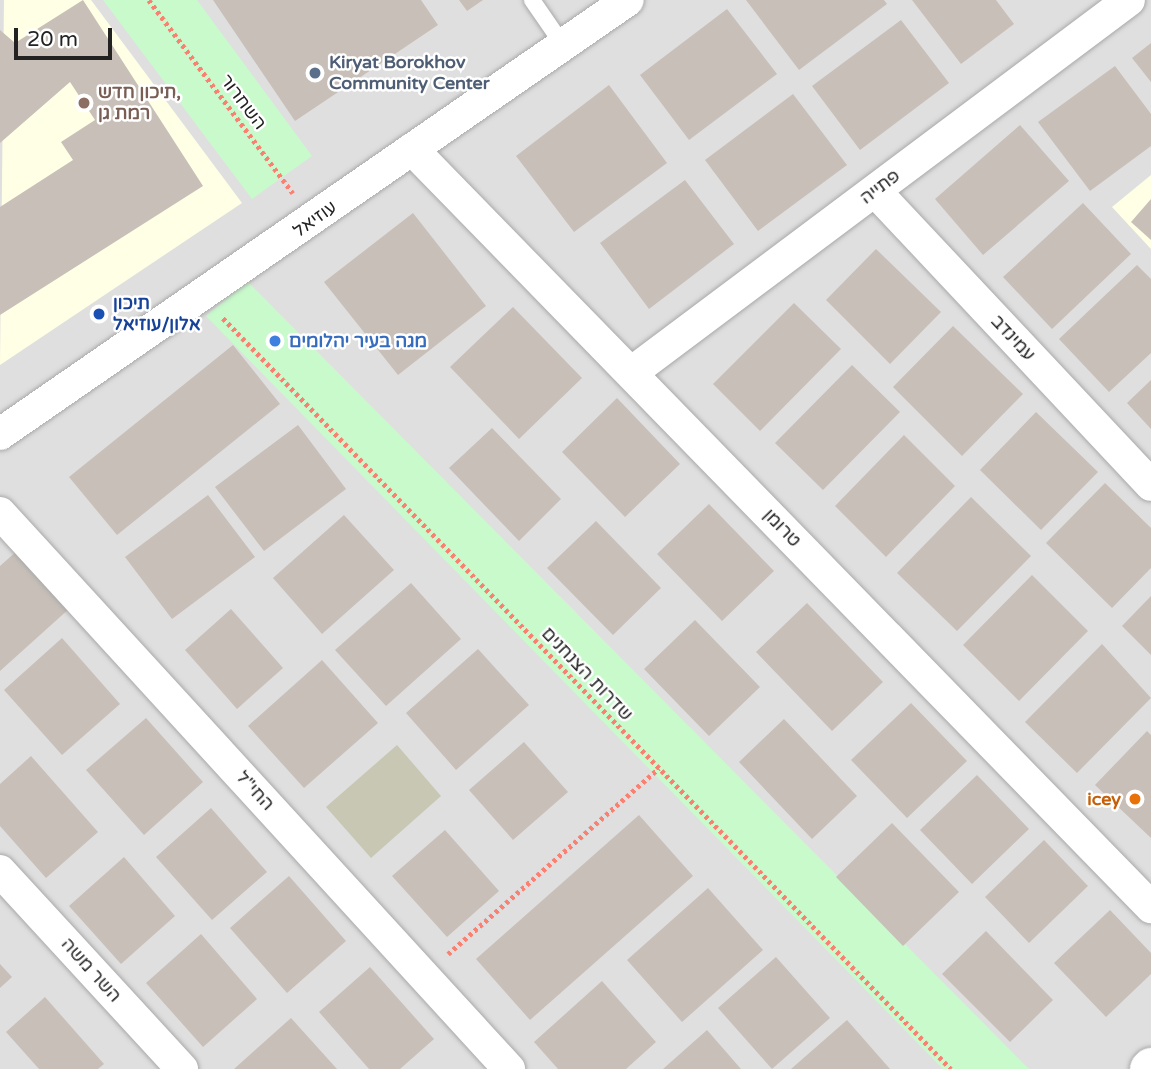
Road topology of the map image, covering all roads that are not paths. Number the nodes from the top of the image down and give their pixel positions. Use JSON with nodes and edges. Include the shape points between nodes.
{"nodes":[{"id":1,"x":532,"y":0,"type":"edge"},
{"id":2,"x":628,"y":0,"type":"edge"},
{"id":3,"x":1129,"y":0,"type":"edge"},
{"id":4,"x":563,"y":45,"type":"junction"},
{"id":5,"x":412,"y":149,"type":"junction"},
{"id":6,"x":875,"y":191,"type":"junction"},
{"id":7,"x":631,"y":373,"type":"junction"},
{"id":8,"x":0,"y":434,"type":"edge"},
{"id":9,"x":1151,"y":485,"type":"edge"},
{"id":10,"x":0,"y":513,"type":"edge"},
{"id":11,"x":0,"y":870,"type":"edge"},
{"id":12,"x":1151,"y":907,"type":"edge"},
{"id":13,"x":182,"y":1069,"type":"edge"},
{"id":14,"x":509,"y":1069,"type":"edge"}],
"edges":[{"from":1,"to":4,"type":"lane"},
{"from":2,"to":4,"type":"street","name":"עוזיאל"},
{"from":3,"to":6,"type":"street","name":"פתייה"},
{"from":4,"to":5,"type":"street","name":"עוזיאל"},
{"from":5,"to":7,"type":"street","name":"טרומן"},
{"from":5,"to":8,"type":"street","name":"עוזיאל","via":[[203,298]]},
{"from":6,"to":7,"type":"street","name":"פתייה"},
{"from":6,"to":9,"type":"street","name":"עמינדב"},
{"from":7,"to":12,"type":"street","name":"טרומן"},
{"from":10,"to":14,"type":"street","name":"החי\"ל"},
{"from":11,"to":13,"type":"street","name":"השר משה"}]}
